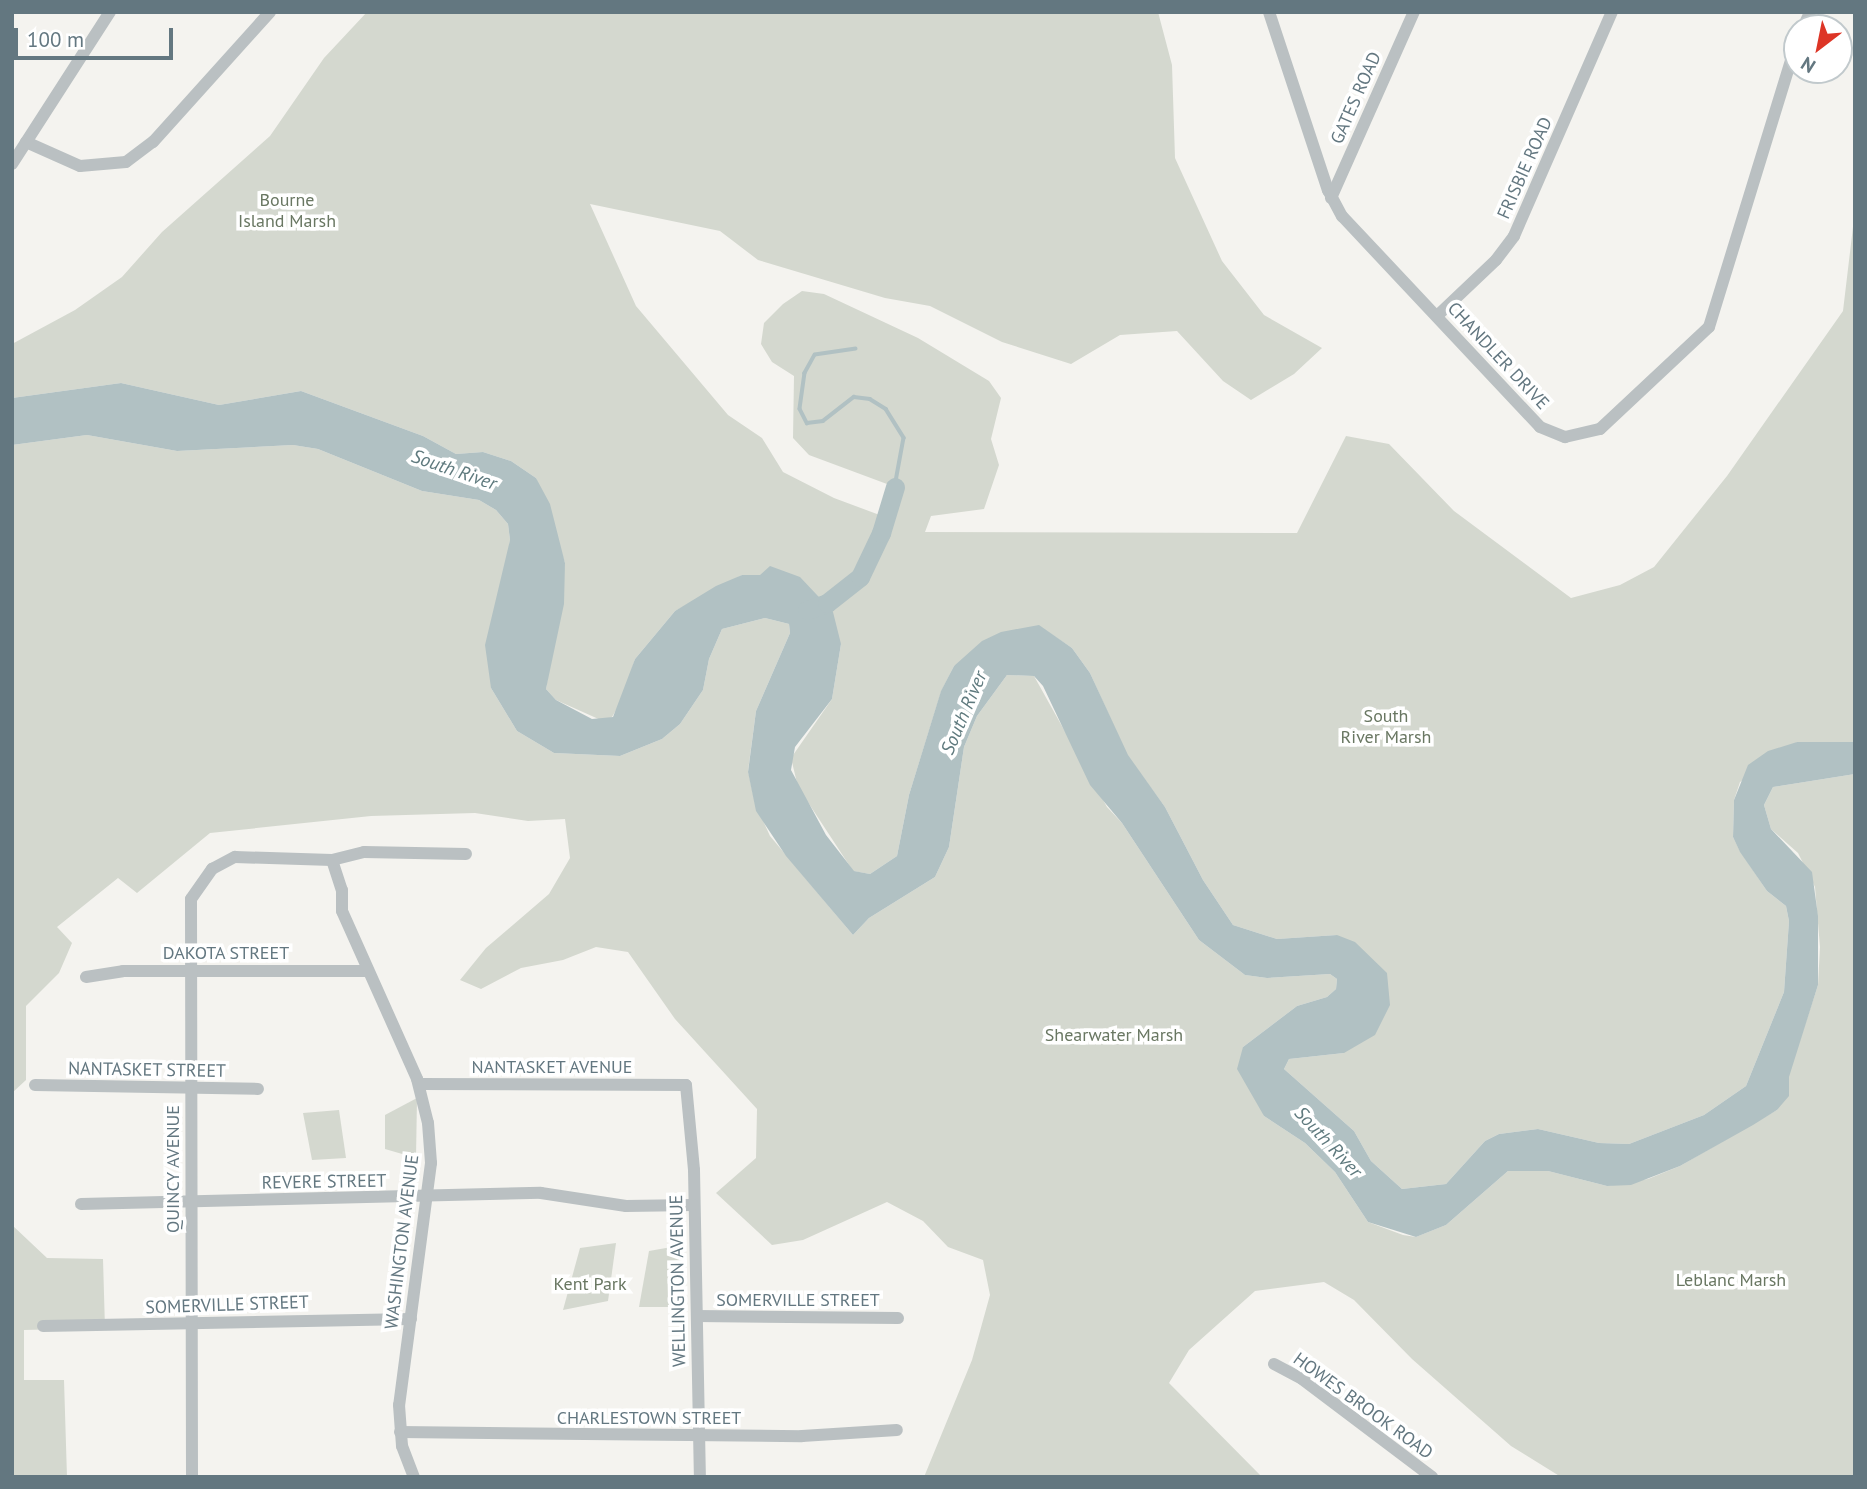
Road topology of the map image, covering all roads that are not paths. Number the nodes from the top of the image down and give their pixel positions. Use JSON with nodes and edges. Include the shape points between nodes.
{"nodes":[{"id":1,"x":110,"y":12,"type":"edge"},
{"id":2,"x":270,"y":12,"type":"edge"},
{"id":3,"x":1269,"y":12,"type":"edge"},
{"id":4,"x":1413,"y":12,"type":"edge"},
{"id":5,"x":1612,"y":12,"type":"edge"},
{"id":6,"x":1784,"y":84,"type":"edge"},
{"id":7,"x":26,"y":142,"type":"junction"},
{"id":8,"x":12,"y":164,"type":"edge"},
{"id":9,"x":1331,"y":198,"type":"junction"},
{"id":10,"x":1437,"y":316,"type":"junction"},
{"id":11,"x":466,"y":854,"type":"dead end"},
{"id":12,"x":332,"y":860,"type":"junction"},
{"id":13,"x":191,"y":970,"type":"junction"},
{"id":14,"x":366,"y":971,"type":"junction"},
{"id":15,"x":86,"y":976,"type":"dead end"},
{"id":16,"x":419,"y":1084,"type":"junction"},
{"id":17,"x":36,"y":1085,"type":"dead end"},
{"id":18,"x":686,"y":1085,"type":"joint"},
{"id":19,"x":191,"y":1087,"type":"junction"},
{"id":20,"x":258,"y":1089,"type":"dead end"},
{"id":21,"x":427,"y":1197,"type":"junction"},
{"id":22,"x":191,"y":1201,"type":"junction"},
{"id":23,"x":81,"y":1204,"type":"dead end"},
{"id":24,"x":693,"y":1205,"type":"junction"},
{"id":25,"x":697,"y":1317,"type":"junction"},
{"id":26,"x":898,"y":1318,"type":"dead end"},
{"id":27,"x":411,"y":1319,"type":"junction"},
{"id":28,"x":190,"y":1325,"type":"junction"},
{"id":29,"x":43,"y":1326,"type":"dead end"},
{"id":30,"x":1275,"y":1364,"type":"dead end"},
{"id":31,"x":897,"y":1430,"type":"dead end"},
{"id":32,"x":400,"y":1432,"type":"junction"},
{"id":33,"x":699,"y":1435,"type":"junction"},
{"id":34,"x":192,"y":1477,"type":"edge"},
{"id":35,"x":414,"y":1477,"type":"edge"},
{"id":36,"x":700,"y":1477,"type":"edge"},
{"id":37,"x":1432,"y":1477,"type":"edge"}],
"edges":[{"from":1,"to":7,"type":"street"},
{"from":2,"to":7,"type":"street","via":[[153,142],[126,162],[80,166]]},
{"from":3,"to":9,"type":"street","name":"CHANDLER DRIVE"},
{"from":4,"to":9,"type":"street","name":"GATES ROAD"},
{"from":5,"to":10,"type":"street","name":"FRISBIE ROAD","via":[[1514,236],[1496,260]]},
{"from":6,"to":10,"type":"street","name":"CHANDLER DRIVE","via":[[1711,322],[1600,429],[1577,438],[1546,432]]},
{"from":7,"to":8,"type":"street"},
{"from":9,"to":10,"type":"street","name":"CHANDLER DRIVE","via":[[1347,222]]},
{"from":11,"to":12,"type":"street","via":[[364,852]]},
{"from":12,"to":13,"type":"street","name":"QUINCY AVENUE","via":[[246,856],[212,869],[191,899]]},
{"from":12,"to":14,"type":"street","name":"WASHINGTON AVENUE","via":[[342,890],[342,911]]},
{"from":13,"to":14,"type":"street","name":"DAKOTA STREET"},
{"from":13,"to":15,"type":"street","name":"DAKOTA STREET"},
{"from":13,"to":19,"type":"street","name":"QUINCY AVENUE"},
{"from":14,"to":16,"type":"street","name":"WASHINGTON AVENUE"},
{"from":16,"to":18,"type":"street","name":"NANTASKET AVENUE"},
{"from":16,"to":21,"type":"street","name":"WASHINGTON AVENUE","via":[[431,1146]]},
{"from":17,"to":19,"type":"street","name":"NANTASKET STREET"},
{"from":18,"to":24,"type":"street","name":"WELLINGTON AVENUE"},
{"from":19,"to":20,"type":"street","name":"NANTASKET STREET"},
{"from":19,"to":22,"type":"street","name":"QUINCY AVENUE"},
{"from":21,"to":22,"type":"street","name":"REVERE STREET"},
{"from":21,"to":24,"type":"street","name":"REVERE STREET","via":[[541,1193],[626,1206]]},
{"from":21,"to":27,"type":"street","name":"WASHINGTON AVENUE"},
{"from":22,"to":23,"type":"street","name":"REVERE STREET"},
{"from":22,"to":28,"type":"street","name":"QUINCY AVENUE"},
{"from":24,"to":25,"type":"street","name":"WELLINGTON AVENUE"},
{"from":25,"to":26,"type":"street","name":"SOMERVILLE STREET"},
{"from":25,"to":33,"type":"street","name":"WELLINGTON AVENUE"},
{"from":27,"to":28,"type":"street","name":"SOMERVILLE STREET","via":[[349,1317]]},
{"from":27,"to":32,"type":"street","name":"WASHINGTON AVENUE","via":[[399,1405]]},
{"from":28,"to":29,"type":"street","name":"SOMERVILLE STREET"},
{"from":28,"to":34,"type":"street","name":"QUINCY AVENUE"},
{"from":30,"to":37,"type":"street","name":"HOWES BROOK ROAD","via":[[1302,1379]]},
{"from":31,"to":33,"type":"street","name":"CHARLESTOWN STREET","via":[[820,1436]]},
{"from":32,"to":33,"type":"street","name":"CHARLESTOWN STREET"},
{"from":32,"to":35,"type":"street","name":"WASHINGTON AVENUE"},
{"from":33,"to":36,"type":"street","name":"WELLINGTON AVENUE"}]}
